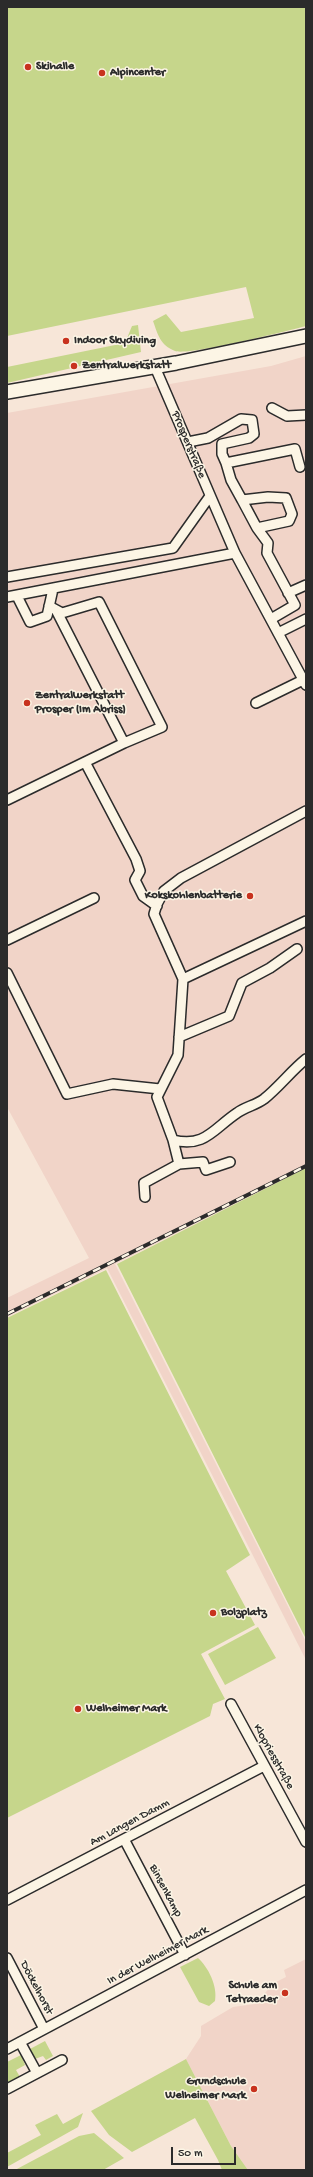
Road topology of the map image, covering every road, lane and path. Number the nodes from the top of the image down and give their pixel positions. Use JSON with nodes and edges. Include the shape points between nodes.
{"nodes":[{"id":1,"x":306,"y":336,"type":"edge"},
{"id":2,"x":155,"y":367,"type":"junction"},
{"id":3,"x":7,"y":392,"type":"edge"},
{"id":4,"x":272,"y":408,"type":"dead end"},
{"id":5,"x":306,"y":415,"type":"edge"},
{"id":6,"x":188,"y":442,"type":"junction"},
{"id":7,"x":226,"y":463,"type":"junction"},
{"id":8,"x":300,"y":467,"type":"dead end"},
{"id":9,"x":210,"y":496,"type":"junction"},
{"id":10,"x":242,"y":500,"type":"junction"},
{"id":11,"x":257,"y":528,"type":"junction"},
{"id":12,"x":235,"y":553,"type":"junction"},
{"id":13,"x":7,"y":577,"type":"edge"},
{"id":14,"x":306,"y":585,"type":"edge"},
{"id":15,"x":53,"y":589,"type":"junction"},
{"id":16,"x":288,"y":593,"type":"junction"},
{"id":17,"x":17,"y":596,"type":"junction"},
{"id":18,"x":7,"y":598,"type":"edge"},
{"id":19,"x":52,"y":608,"type":"junction"},
{"id":20,"x":270,"y":619,"type":"junction"},
{"id":21,"x":306,"y":619,"type":"edge"},
{"id":22,"x":278,"y":633,"type":"junction"},
{"id":23,"x":305,"y":683,"type":"edge"},
{"id":24,"x":256,"y":703,"type":"dead end"},
{"id":25,"x":124,"y":743,"type":"junction"},
{"id":26,"x":85,"y":762,"type":"junction"},
{"id":27,"x":7,"y":800,"type":"edge"},
{"id":28,"x":306,"y":811,"type":"edge"},
{"id":29,"x":94,"y":898,"type":"dead end"},
{"id":30,"x":156,"y":906,"type":"junction"},
{"id":31,"x":306,"y":921,"type":"edge"},
{"id":32,"x":7,"y":940,"type":"edge"},
{"id":33,"x":297,"y":949,"type":"dead end"},
{"id":34,"x":7,"y":973,"type":"edge"},
{"id":35,"x":183,"y":979,"type":"junction"},
{"id":36,"x":179,"y":1037,"type":"junction"},
{"id":37,"x":306,"y":1059,"type":"edge"},
{"id":38,"x":160,"y":1089,"type":"junction"},
{"id":39,"x":173,"y":1140,"type":"junction"},
{"id":40,"x":230,"y":1162,"type":"dead end"},
{"id":41,"x":179,"y":1164,"type":"junction"},
{"id":42,"x":145,"y":1198,"type":"dead end"},
{"id":43,"x":230,"y":1704,"type":"dead end"},
{"id":44,"x":264,"y":1766,"type":"junction"},
{"id":45,"x":124,"y":1839,"type":"junction"},
{"id":46,"x":306,"y":1842,"type":"edge"},
{"id":47,"x":306,"y":1890,"type":"edge"},
{"id":48,"x":7,"y":1900,"type":"edge"},
{"id":49,"x":185,"y":1955,"type":"junction"},
{"id":50,"x":7,"y":1958,"type":"edge"},
{"id":51,"x":44,"y":2029,"type":"junction"},
{"id":52,"x":20,"y":2042,"type":"junction"},
{"id":53,"x":7,"y":2049,"type":"edge"},
{"id":54,"x":62,"y":2060,"type":"dead end"},
{"id":55,"x":37,"y":2073,"type":"junction"},
{"id":56,"x":7,"y":2089,"type":"edge"}],
"edges":[{"from":1,"to":2,"type":"main road"},
{"from":2,"to":3,"type":"main road"},
{"from":2,"to":6,"type":"street","name":"Prosperstraße"},
{"from":4,"to":5,"type":"street","via":[[287,416]]},
{"from":6,"to":7,"type":"street","via":[[208,438],[241,419],[252,420],[254,434],[249,438],[222,444],[222,454]]},
{"from":6,"to":9,"type":"street","name":"Prosperstraße"},
{"from":7,"to":8,"type":"street","via":[[295,449]]},
{"from":7,"to":10,"type":"street","via":[[231,480]]},
{"from":9,"to":12,"type":"street","name":"Prosperstraße"},
{"from":9,"to":13,"type":"street","via":[[173,548]]},
{"from":10,"to":11,"type":"street"},
{"from":10,"to":11,"type":"street","via":[[286,498],[292,514],[289,521]]},
{"from":11,"to":16,"type":"street","via":[[268,543],[267,554]]},
{"from":12,"to":15,"type":"street"},
{"from":12,"to":20,"type":"street","name":"Prosperstraße"},
{"from":14,"to":16,"type":"street"},
{"from":15,"to":17,"type":"street"},
{"from":15,"to":19,"type":"street"},
{"from":16,"to":20,"type":"street","via":[[295,605]]},
{"from":17,"to":18,"type":"street"},
{"from":17,"to":19,"type":"street","via":[[30,622],[47,616]]},
{"from":19,"to":25,"type":"street"},
{"from":19,"to":25,"type":"street","via":[[62,613],[100,602],[162,727]]},
{"from":20,"to":22,"type":"street","name":"Prosperstraße"},
{"from":21,"to":22,"type":"street"},
{"from":22,"to":23,"type":"street","name":"Prosperstraße"},
{"from":23,"to":24,"type":"street"},
{"from":25,"to":26,"type":"street"},
{"from":26,"to":27,"type":"street"},
{"from":26,"to":30,"type":"street","via":[[136,859],[140,871],[135,880],[143,896]]},
{"from":28,"to":30,"type":"street","via":[[180,878],[164,891]]},
{"from":29,"to":32,"type":"street"},
{"from":30,"to":35,"type":"street","via":[[154,914]]},
{"from":31,"to":35,"type":"street"},
{"from":33,"to":36,"type":"street","via":[[242,983],[229,1016]]},
{"from":34,"to":38,"type":"street","via":[[68,1094],[113,1084]]},
{"from":35,"to":36,"type":"street"},
{"from":36,"to":38,"type":"street","via":[[178,1055]]},
{"from":37,"to":39,"type":"street","via":[[262,1100],[237,1113],[212,1134],[191,1142]]},
{"from":38,"to":39,"type":"street","via":[[157,1096]]},
{"from":39,"to":41,"type":"street"},
{"from":40,"to":41,"type":"street","via":[[206,1170],[203,1162]]},
{"from":41,"to":42,"type":"street","via":[[144,1183]]},
{"from":43,"to":44,"type":"street","name":"Klopriesstraße"},
{"from":44,"to":45,"type":"street","name":"Am Langen Damm"},
{"from":44,"to":46,"type":"street","name":"Klopriesstraße"},
{"from":45,"to":48,"type":"street","name":"Am Langen Damm"},
{"from":45,"to":49,"type":"street","name":"Binsenkamp"},
{"from":47,"to":49,"type":"street","name":"In der Welheimer Mark"},
{"from":49,"to":51,"type":"street","name":"In der Welheimer Mark"},
{"from":50,"to":51,"type":"street","name":"Döckelhorst"},
{"from":51,"to":52,"type":"street","name":"In der Welheimer Mark"},
{"from":52,"to":53,"type":"street","name":"In der Welheimer Mark"},
{"from":52,"to":55,"type":"street"},
{"from":54,"to":55,"type":"street"},
{"from":55,"to":56,"type":"street"}]}
